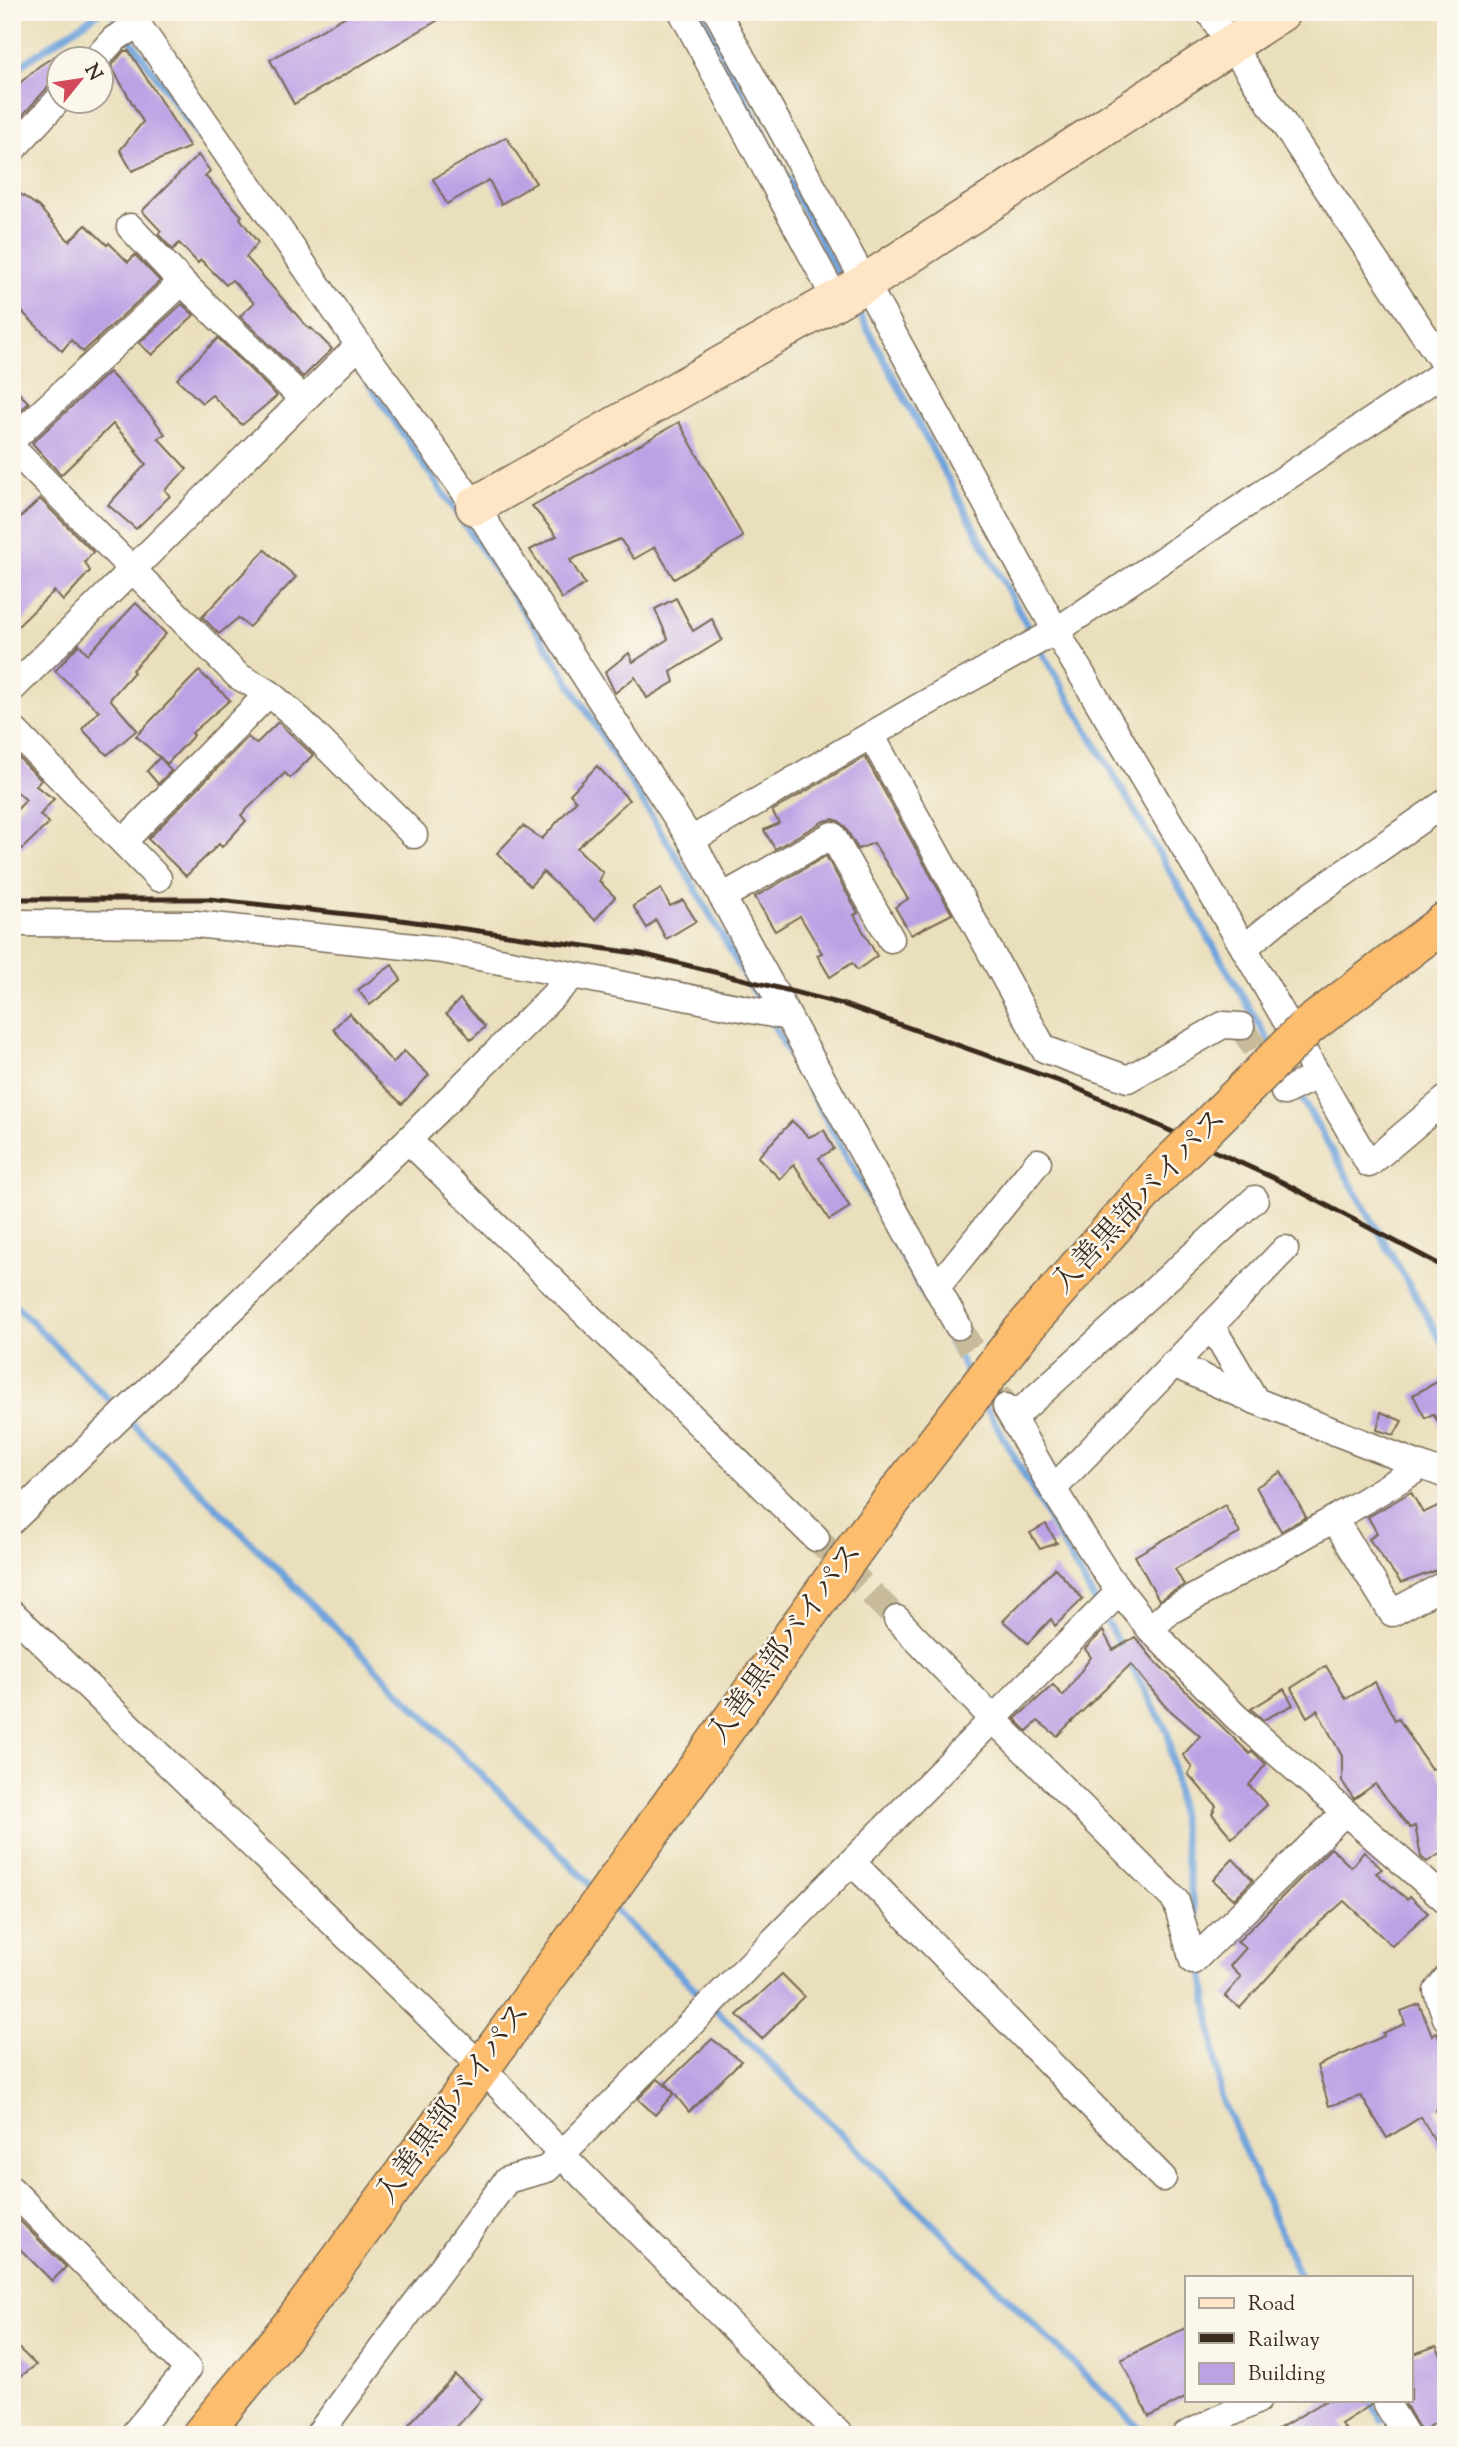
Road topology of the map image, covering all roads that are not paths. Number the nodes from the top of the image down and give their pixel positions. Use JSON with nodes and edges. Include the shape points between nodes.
{"nodes":[{"id":1,"x":682,"y":12,"type":"edge"},
{"id":2,"x":718,"y":12,"type":"edge"},
{"id":3,"x":1209,"y":12,"type":"edge"},
{"id":4,"x":1281,"y":12,"type":"edge"},
{"id":5,"x":133,"y":16,"type":"edge"},
{"id":6,"x":1231,"y":45,"type":"junction"},
{"id":7,"x":108,"y":46,"type":"edge"},
{"id":8,"x":46,"y":113,"type":"edge"},
{"id":9,"x":12,"y":150,"type":"edge"},
{"id":10,"x":130,"y":228,"type":"dead end"},
{"id":11,"x":182,"y":282,"type":"junction"},
{"id":12,"x":850,"y":292,"type":"junction"},
{"id":13,"x":359,"y":345,"type":"junction"},
{"id":14,"x":1446,"y":369,"type":"edge"},
{"id":15,"x":304,"y":400,"type":"junction"},
{"id":16,"x":12,"y":440,"type":"edge"},
{"id":17,"x":12,"y":448,"type":"edge"},
{"id":18,"x":475,"y":506,"type":"junction"},
{"id":19,"x":132,"y":569,"type":"junction"},
{"id":20,"x":1056,"y":631,"type":"junction"},
{"id":21,"x":12,"y":689,"type":"edge"},
{"id":22,"x":269,"y":694,"type":"junction"},
{"id":23,"x":12,"y":728,"type":"edge"},
{"id":24,"x":871,"y":735,"type":"junction"},
{"id":25,"x":1446,"y":802,"type":"edge"},
{"id":26,"x":414,"y":835,"type":"dead end"},
{"id":27,"x":691,"y":840,"type":"junction"},
{"id":28,"x":124,"y":841,"type":"junction"},
{"id":29,"x":158,"y":878,"type":"dead end"},
{"id":30,"x":722,"y":897,"type":"junction"},
{"id":31,"x":1446,"y":921,"type":"edge"},
{"id":32,"x":12,"y":923,"type":"edge"},
{"id":33,"x":891,"y":939,"type":"dead end"},
{"id":34,"x":1244,"y":948,"type":"junction"},
{"id":35,"x":572,"y":976,"type":"junction"},
{"id":36,"x":788,"y":1017,"type":"junction"},
{"id":37,"x":1241,"y":1026,"type":"dead end"},
{"id":38,"x":1318,"y":1075,"type":"junction"},
{"id":39,"x":1283,"y":1092,"type":"dead end"},
{"id":40,"x":1445,"y":1102,"type":"edge"},
{"id":41,"x":408,"y":1140,"type":"junction"},
{"id":42,"x":1038,"y":1162,"type":"dead end"},
{"id":43,"x":1255,"y":1199,"type":"dead end"},
{"id":44,"x":1285,"y":1249,"type":"dead end"},
{"id":45,"x":937,"y":1287,"type":"junction"},
{"id":46,"x":1211,"y":1325,"type":"junction"},
{"id":47,"x":958,"y":1326,"type":"tunnel mouth"},
{"id":48,"x":1174,"y":1364,"type":"junction"},
{"id":49,"x":1256,"y":1401,"type":"junction"},
{"id":50,"x":1434,"y":1470,"type":"edge"},
{"id":51,"x":1052,"y":1489,"type":"junction"},
{"id":52,"x":1335,"y":1519,"type":"junction"},
{"id":53,"x":12,"y":1521,"type":"edge"},
{"id":54,"x":816,"y":1538,"type":"tunnel mouth"},
{"id":55,"x":1446,"y":1584,"type":"edge"},
{"id":56,"x":1119,"y":1592,"type":"junction"},
{"id":57,"x":12,"y":1613,"type":"edge"},
{"id":58,"x":897,"y":1619,"type":"tunnel mouth"},
{"id":59,"x":1150,"y":1629,"type":"junction"},
{"id":60,"x":994,"y":1720,"type":"junction"},
{"id":61,"x":1345,"y":1812,"type":"junction"},
{"id":62,"x":852,"y":1862,"type":"junction"},
{"id":63,"x":1446,"y":1900,"type":"edge"},
{"id":64,"x":1446,"y":1979,"type":"edge"},
{"id":65,"x":1446,"y":2018,"type":"edge"},
{"id":66,"x":482,"y":2067,"type":"junction"},
{"id":67,"x":561,"y":2154,"type":"junction"},
{"id":68,"x":1163,"y":2178,"type":"dead end"},
{"id":69,"x":12,"y":2190,"type":"edge"},
{"id":70,"x":1254,"y":2402,"type":"edge"},
{"id":71,"x":1387,"y":2404,"type":"dead end"},
{"id":72,"x":133,"y":2435,"type":"edge"},
{"id":73,"x":201,"y":2435,"type":"edge"},
{"id":74,"x":318,"y":2435,"type":"edge"},
{"id":75,"x":840,"y":2435,"type":"edge"},
{"id":76,"x":1186,"y":2435,"type":"edge"},
{"id":77,"x":1406,"y":2435,"type":"edge"}],
"edges":[{"from":1,"to":12,"type":"street"},
{"from":2,"to":12,"type":"street"},
{"from":3,"to":6,"type":"street"},
{"from":4,"to":6,"type":"street"},
{"from":5,"to":7,"type":"street"},
{"from":5,"to":13,"type":"street"},
{"from":6,"to":12,"type":"street"},
{"from":6,"to":14,"type":"street"},
{"from":8,"to":9,"type":"street"},
{"from":10,"to":11,"type":"street"},
{"from":11,"to":15,"type":"street"},
{"from":11,"to":16,"type":"street"},
{"from":12,"to":18,"type":"street"},
{"from":12,"to":20,"type":"street"},
{"from":13,"to":15,"type":"street"},
{"from":13,"to":18,"type":"street"},
{"from":14,"to":20,"type":"street"},
{"from":15,"to":19,"type":"street"},
{"from":17,"to":19,"type":"street"},
{"from":18,"to":27,"type":"street"},
{"from":19,"to":21,"type":"street"},
{"from":19,"to":22,"type":"street","via":[[238,676]]},
{"from":20,"to":24,"type":"street"},
{"from":20,"to":34,"type":"street"},
{"from":22,"to":26,"type":"street"},
{"from":22,"to":28,"type":"street"},
{"from":23,"to":28,"type":"street"},
{"from":24,"to":27,"type":"street"},
{"from":24,"to":37,"type":"street","via":[[1044,1049],[1128,1079],[1223,1025]]},
{"from":25,"to":34,"type":"street"},
{"from":27,"to":30,"type":"street"},
{"from":28,"to":29,"type":"street"},
{"from":30,"to":33,"type":"street","via":[[832,835]]},
{"from":30,"to":36,"type":"street"},
{"from":31,"to":66,"type":"highway","name":"入善黒部バイパス","bridge":true,"via":[[1307,1027],[1158,1176],[1021,1332],[862,1539]]},
{"from":32,"to":35,"type":"street","via":[[195,925],[443,950]]},
{"from":34,"to":38,"type":"street"},
{"from":35,"to":36,"type":"street"},
{"from":35,"to":41,"type":"street"},
{"from":36,"to":45,"type":"street"},
{"from":38,"to":39,"type":"street"},
{"from":38,"to":40,"type":"street","via":[[1369,1164]]},
{"from":41,"to":53,"type":"street"},
{"from":41,"to":54,"type":"street"},
{"from":42,"to":45,"type":"street"},
{"from":43,"to":51,"type":"street","via":[[1009,1413]]},
{"from":44,"to":46,"type":"street"},
{"from":45,"to":47,"type":"street"},
{"from":46,"to":48,"type":"street"},
{"from":46,"to":49,"type":"street"},
{"from":48,"to":49,"type":"street"},
{"from":48,"to":51,"type":"street"},
{"from":49,"to":50,"type":"street"},
{"from":50,"to":52,"type":"street"},
{"from":51,"to":56,"type":"street"},
{"from":52,"to":55,"type":"street","via":[[1392,1613]]},
{"from":52,"to":59,"type":"street","via":[[1170,1611]]},
{"from":56,"to":59,"type":"street"},
{"from":56,"to":60,"type":"street"},
{"from":57,"to":66,"type":"street"},
{"from":58,"to":60,"type":"street"},
{"from":59,"to":61,"type":"street","via":[[1235,1716]]},
{"from":60,"to":61,"type":"street","via":[[1176,1901],[1193,1961]]},
{"from":60,"to":62,"type":"street"},
{"from":61,"to":63,"type":"street"},
{"from":62,"to":67,"type":"street"},
{"from":62,"to":68,"type":"street"},
{"from":64,"to":65,"type":"street","via":[[1437,1991]]},
{"from":66,"to":67,"type":"street"},
{"from":66,"to":73,"type":"highway","name":"入善黒部バイパス","via":[[294,2322]]},
{"from":67,"to":74,"type":"street","via":[[547,2169],[507,2180]]},
{"from":67,"to":75,"type":"street"},
{"from":69,"to":72,"type":"street","via":[[188,2369]]},
{"from":70,"to":76,"type":"street"},
{"from":71,"to":77,"type":"street"}]}
